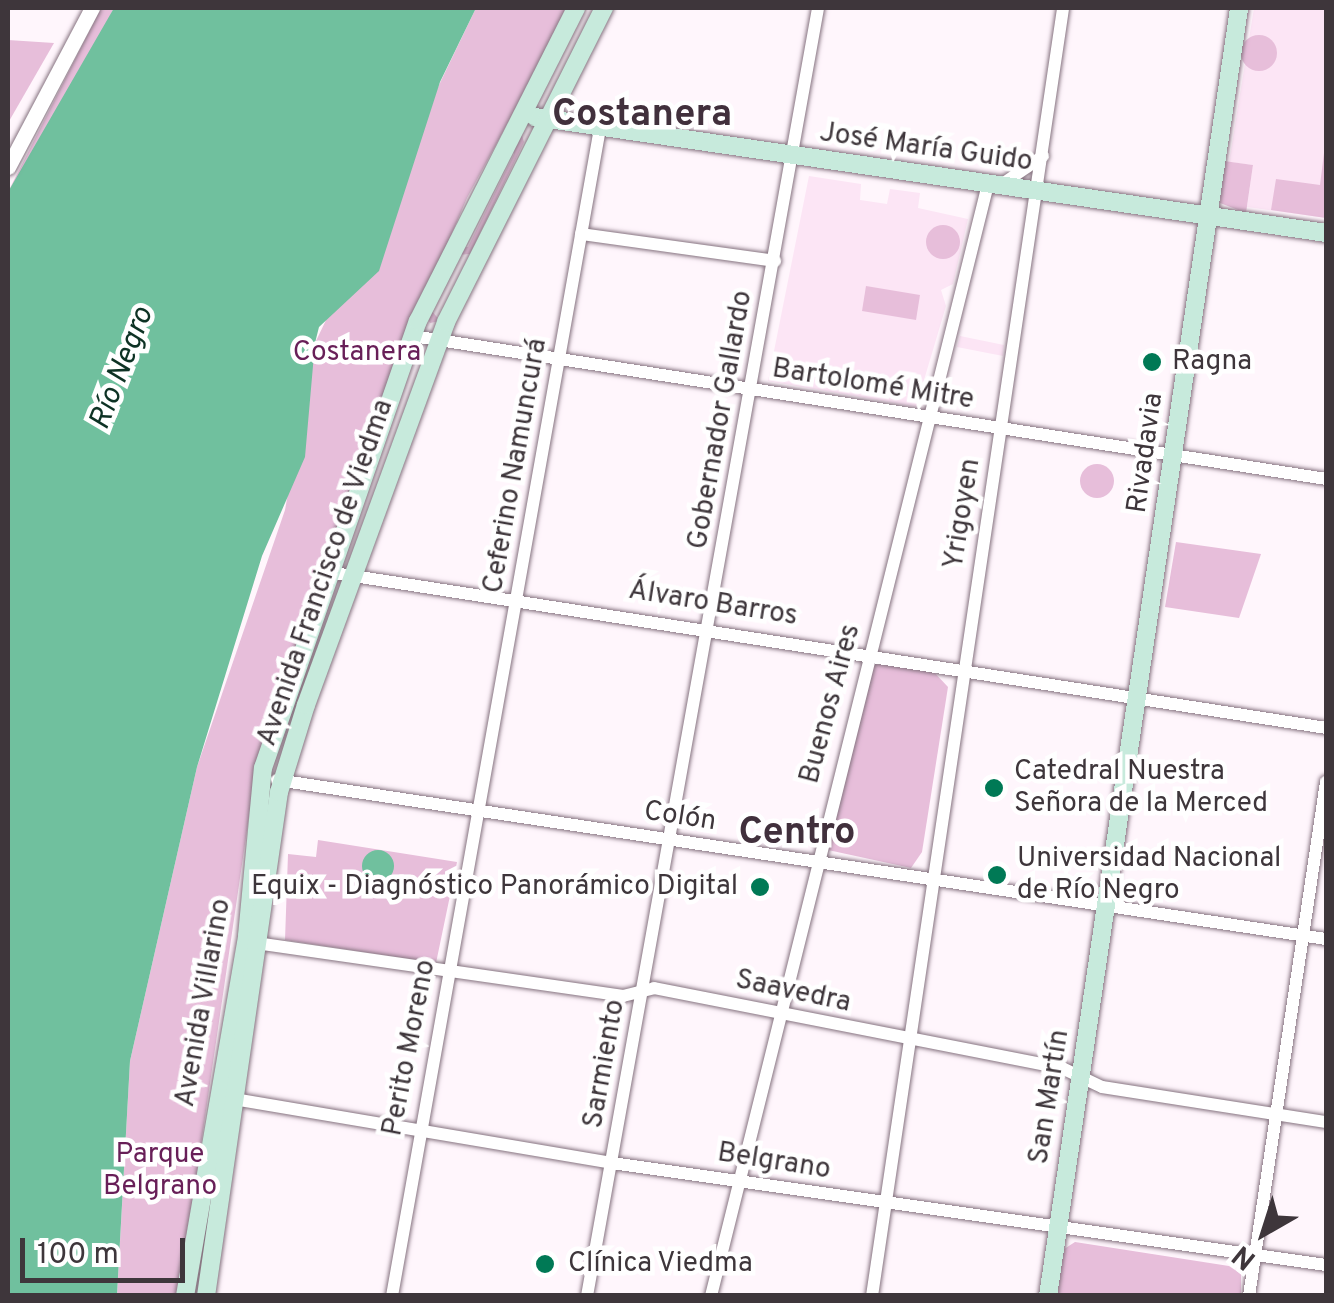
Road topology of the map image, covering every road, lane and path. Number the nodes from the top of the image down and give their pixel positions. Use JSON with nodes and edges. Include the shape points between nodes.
{"nodes":[{"id":1,"x":92,"y":8,"type":"edge"},
{"id":2,"x":576,"y":8,"type":"edge"},
{"id":3,"x":604,"y":8,"type":"edge"},
{"id":4,"x":814,"y":8,"type":"edge"},
{"id":5,"x":1064,"y":8,"type":"edge"},
{"id":6,"x":1239,"y":8,"type":"edge"},
{"id":7,"x":518,"y":114,"type":"junction"},
{"id":8,"x":544,"y":119,"type":"junction"},
{"id":9,"x":600,"y":128,"type":"junction"},
{"id":10,"x":1042,"y":156,"type":"junction"},
{"id":11,"x":794,"y":157,"type":"junction"},
{"id":12,"x":8,"y":167,"type":"edge"},
{"id":13,"x":994,"y":185,"type":"junction"},
{"id":14,"x":1038,"y":192,"type":"junction"},
{"id":15,"x":1207,"y":214,"type":"junction"},
{"id":16,"x":1326,"y":233,"type":"edge"},
{"id":17,"x":581,"y":234,"type":"junction"},
{"id":18,"x":775,"y":261,"type":"junction"},
{"id":19,"x":413,"y":336,"type":"junction"},
{"id":20,"x":439,"y":340,"type":"junction"},
{"id":21,"x":560,"y":360,"type":"junction"},
{"id":22,"x":751,"y":390,"type":"junction"},
{"id":23,"x":929,"y":421,"type":"junction"},
{"id":24,"x":1001,"y":431,"type":"junction"},
{"id":25,"x":1174,"y":457,"type":"junction"},
{"id":26,"x":1326,"y":480,"type":"edge"},
{"id":27,"x":328,"y":572,"type":"junction"},
{"id":28,"x":352,"y":575,"type":"junction"},
{"id":29,"x":518,"y":600,"type":"junction"},
{"id":30,"x":709,"y":628,"type":"junction"},
{"id":31,"x":870,"y":655,"type":"junction"},
{"id":32,"x":964,"y":670,"type":"junction"},
{"id":33,"x":1140,"y":699,"type":"junction"},
{"id":34,"x":1326,"y":728,"type":"edge"},
{"id":35,"x":262,"y":778,"type":"junction"},
{"id":36,"x":282,"y":780,"type":"junction"},
{"id":37,"x":1326,"y":782,"type":"edge"},
{"id":38,"x":481,"y":812,"type":"junction"},
{"id":39,"x":669,"y":841,"type":"junction"},
{"id":40,"x":818,"y":863,"type":"junction"},
{"id":41,"x":932,"y":880,"type":"junction"},
{"id":42,"x":1107,"y":906,"type":"junction"},
{"id":43,"x":1304,"y":936,"type":"junction"},
{"id":44,"x":1326,"y":939,"type":"edge"},
{"id":45,"x":255,"y":943,"type":"junction"},
{"id":46,"x":450,"y":974,"type":"junction"},
{"id":47,"x":644,"y":990,"type":"junction"},
{"id":48,"x":779,"y":1016,"type":"junction"},
{"id":49,"x":908,"y":1041,"type":"junction"},
{"id":50,"x":1080,"y":1074,"type":"junction"},
{"id":51,"x":216,"y":1096,"type":"junction"},
{"id":52,"x":236,"y":1099,"type":"junction"},
{"id":53,"x":1277,"y":1115,"type":"junction"},
{"id":54,"x":1326,"y":1122,"type":"edge"},
{"id":55,"x":419,"y":1130,"type":"junction"},
{"id":56,"x":612,"y":1164,"type":"junction"},
{"id":57,"x":739,"y":1182,"type":"junction"},
{"id":58,"x":884,"y":1205,"type":"junction"},
{"id":59,"x":1058,"y":1228,"type":"junction"},
{"id":60,"x":1254,"y":1254,"type":"junction"},
{"id":61,"x":1326,"y":1265,"type":"edge"},
{"id":62,"x":185,"y":1296,"type":"edge"},
{"id":63,"x":206,"y":1296,"type":"edge"},
{"id":64,"x":392,"y":1296,"type":"edge"},
{"id":65,"x":587,"y":1296,"type":"edge"},
{"id":66,"x":711,"y":1296,"type":"edge"},
{"id":67,"x":872,"y":1296,"type":"edge"},
{"id":68,"x":1048,"y":1296,"type":"edge"},
{"id":69,"x":1249,"y":1296,"type":"edge"}],
"edges":[{"from":1,"to":12,"type":"street"},
{"from":2,"to":7,"type":"main road","name":"Avenida Francisco de Viedma"},
{"from":3,"to":8,"type":"main road","name":"Avenida Francisco de Viedma"},
{"from":4,"to":11,"type":"street","name":"Gobernador Gallardo"},
{"from":5,"to":10,"type":"street","name":"Yrigoyen"},
{"from":6,"to":15,"type":"main road","name":"Rivadavia"},
{"from":7,"to":8,"type":"main road","name":"José María Guido"},
{"from":7,"to":19,"type":"main road","name":"Avenida Francisco de Viedma"},
{"from":8,"to":9,"type":"main road","name":"José María Guido"},
{"from":8,"to":20,"type":"main road","name":"Avenida Francisco de Viedma"},
{"from":9,"to":11,"type":"main road","name":"José María Guido"},
{"from":9,"to":17,"type":"street","name":"Ceferino Namuncurá"},
{"from":10,"to":13,"type":"street"},
{"from":10,"to":14,"type":"street","name":"Yrigoyen"},
{"from":11,"to":13,"type":"main road","name":"José María Guido"},
{"from":11,"to":18,"type":"street","name":"Gobernador Gallardo"},
{"from":13,"to":14,"type":"main road","name":"José María Guido"},
{"from":13,"to":23,"type":"street","name":"Buenos Aires"},
{"from":14,"to":15,"type":"main road","name":"José María Guido"},
{"from":14,"to":24,"type":"street","name":"Yrigoyen"},
{"from":15,"to":16,"type":"main road","name":"José María Guido"},
{"from":15,"to":25,"type":"main road","name":"Rivadavia"},
{"from":17,"to":18,"type":"street"},
{"from":17,"to":21,"type":"street","name":"Ceferino Namuncurá"},
{"from":18,"to":22,"type":"street","name":"Gobernador Gallardo"},
{"from":19,"to":20,"type":"street","name":"Bartolomé Mitre"},
{"from":19,"to":27,"type":"main road","name":"Avenida Francisco de Viedma"},
{"from":20,"to":21,"type":"street","name":"Bartolomé Mitre"},
{"from":20,"to":28,"type":"main road","name":"Avenida Francisco de Viedma"},
{"from":21,"to":22,"type":"street","name":"Bartolomé Mitre"},
{"from":21,"to":29,"type":"street","name":"Ceferino Namuncurá"},
{"from":22,"to":23,"type":"street","name":"Bartolomé Mitre"},
{"from":22,"to":30,"type":"street","name":"Gobernador Gallardo"},
{"from":23,"to":24,"type":"street","name":"Bartolomé Mitre"},
{"from":23,"to":31,"type":"street","name":"Buenos Aires"},
{"from":24,"to":25,"type":"street","name":"Bartolomé Mitre"},
{"from":24,"to":32,"type":"street","name":"Yrigoyen"},
{"from":25,"to":26,"type":"street","name":"Bartolomé Mitre"},
{"from":25,"to":33,"type":"main road","name":"Rivadavia"},
{"from":27,"to":28,"type":"street","name":"Álvaro Barros"},
{"from":27,"to":35,"type":"main road","name":"Avenida Francisco de Viedma"},
{"from":28,"to":29,"type":"street","name":"Álvaro Barros"},
{"from":28,"to":36,"type":"main road","name":"Avenida Francisco de Viedma"},
{"from":29,"to":30,"type":"street","name":"Álvaro Barros"},
{"from":29,"to":38,"type":"street","name":"Ceferino Namuncurá"},
{"from":30,"to":31,"type":"street","name":"Álvaro Barros"},
{"from":30,"to":39,"type":"street","name":"Gobernador Gallardo"},
{"from":31,"to":32,"type":"street","name":"Álvaro Barros"},
{"from":31,"to":40,"type":"street","name":"Buenos Aires"},
{"from":32,"to":33,"type":"street","name":"Álvaro Barros"},
{"from":32,"to":41,"type":"street","name":"Yrigoyen"},
{"from":33,"to":34,"type":"street","name":"Álvaro Barros"},
{"from":33,"to":42,"type":"main road","name":"Rivadavia"},
{"from":35,"to":36,"type":"street","name":"Colón"},
{"from":35,"to":45,"type":"main road","name":"Avenida Villarino"},
{"from":36,"to":38,"type":"street","name":"Colón"},
{"from":36,"to":45,"type":"main road","name":"Avenida Villarino"},
{"from":37,"to":43,"type":"street"},
{"from":38,"to":39,"type":"street","name":"Colón"},
{"from":38,"to":46,"type":"street","name":"Perito Moreno"},
{"from":39,"to":40,"type":"street","name":"Colón"},
{"from":39,"to":47,"type":"street","name":"Sarmiento"},
{"from":40,"to":41,"type":"street","name":"Colón"},
{"from":40,"to":48,"type":"street","name":"Buenos Aires"},
{"from":41,"to":42,"type":"street","name":"Colón"},
{"from":41,"to":49,"type":"street","name":"Yrigoyen"},
{"from":42,"to":43,"type":"street","name":"Colón"},
{"from":42,"to":50,"type":"main road","name":"San Martín"},
{"from":43,"to":44,"type":"street","name":"Colón"},
{"from":43,"to":53,"type":"street"},
{"from":45,"to":46,"type":"street","name":"Saavedra"},
{"from":45,"to":51,"type":"main road","name":"Avenida Villarino"},
{"from":45,"to":52,"type":"main road","name":"Avenida Villarino"},
{"from":46,"to":47,"type":"street","name":"Saavedra","via":[[623,996]]},
{"from":46,"to":55,"type":"street","name":"Perito Moreno"},
{"from":47,"to":48,"type":"street","name":"Saavedra"},
{"from":47,"to":56,"type":"street","name":"Sarmiento"},
{"from":48,"to":49,"type":"street","name":"Saavedra"},
{"from":48,"to":57,"type":"street","name":"Buenos Aires"},
{"from":49,"to":50,"type":"street","name":"Saavedra"},
{"from":49,"to":58,"type":"street","name":"Yrigoyen"},
{"from":50,"to":53,"type":"street","name":"Saavedra","via":[[1102,1088]]},
{"from":50,"to":59,"type":"main road","name":"San Martín"},
{"from":51,"to":52,"type":"street","name":"Belgrano"},
{"from":51,"to":62,"type":"main road","name":"Avenida Villarino"},
{"from":52,"to":55,"type":"street","name":"Belgrano"},
{"from":52,"to":63,"type":"main road","name":"Avenida Villarino"},
{"from":53,"to":54,"type":"street","name":"Saavedra"},
{"from":53,"to":60,"type":"street"},
{"from":55,"to":56,"type":"street","name":"Belgrano"},
{"from":55,"to":64,"type":"street","name":"Perito Moreno"},
{"from":56,"to":57,"type":"street","name":"Belgrano"},
{"from":56,"to":65,"type":"street","name":"Sarmiento"},
{"from":57,"to":58,"type":"street","name":"Belgrano"},
{"from":57,"to":66,"type":"street","name":"Buenos Aires"},
{"from":58,"to":59,"type":"street","name":"Belgrano"},
{"from":58,"to":67,"type":"street","name":"Yrigoyen"},
{"from":59,"to":60,"type":"street","name":"Belgrano"},
{"from":59,"to":68,"type":"main road","name":"San Martín"},
{"from":60,"to":61,"type":"street","name":"Belgrano"},
{"from":60,"to":69,"type":"street"}]}
